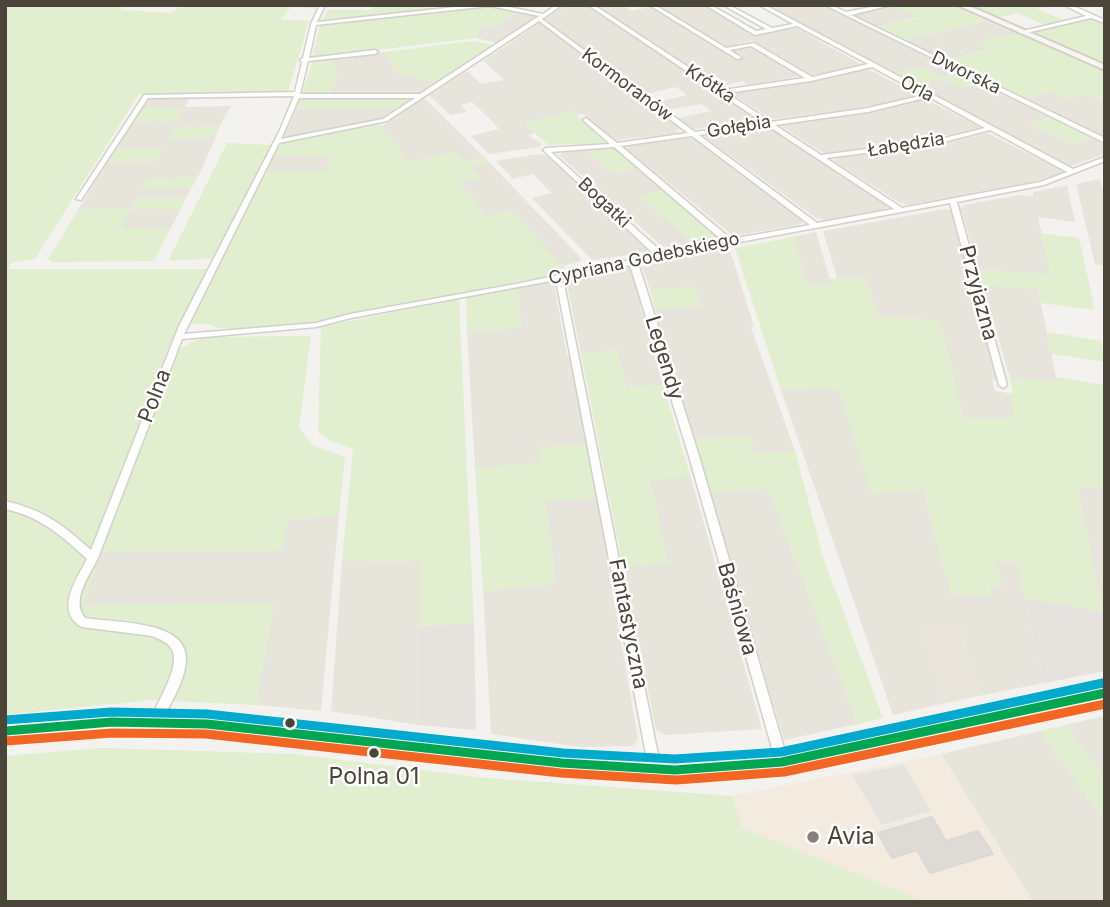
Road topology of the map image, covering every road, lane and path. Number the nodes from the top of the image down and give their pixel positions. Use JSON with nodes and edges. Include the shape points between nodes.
{"nodes":[{"id":1,"x":323,"y":5,"type":"edge"},
{"id":2,"x":560,"y":5,"type":"edge"},
{"id":3,"x":590,"y":5,"type":"edge"},
{"id":4,"x":651,"y":5,"type":"edge"},
{"id":5,"x":707,"y":5,"type":"edge"},
{"id":6,"x":725,"y":5,"type":"edge"},
{"id":7,"x":761,"y":5,"type":"edge"},
{"id":8,"x":827,"y":5,"type":"edge"},
{"id":9,"x":890,"y":5,"type":"edge"},
{"id":10,"x":960,"y":5,"type":"edge"},
{"id":11,"x":1066,"y":5,"type":"edge"},
{"id":12,"x":846,"y":15,"type":"junction"},
{"id":13,"x":1091,"y":16,"type":"junction"},
{"id":14,"x":542,"y":18,"type":"junction"},
{"id":15,"x":1105,"y":22,"type":"edge"},
{"id":16,"x":314,"y":24,"type":"junction"},
{"id":17,"x":797,"y":25,"type":"junction"},
{"id":18,"x":771,"y":31,"type":"junction"},
{"id":19,"x":1022,"y":32,"type":"junction"},
{"id":20,"x":725,"y":50,"type":"junction"},
{"id":21,"x":375,"y":52,"type":"dead end"},
{"id":22,"x":739,"y":58,"type":"dead end"},
{"id":23,"x":303,"y":60,"type":"junction"},
{"id":24,"x":872,"y":65,"type":"junction"},
{"id":25,"x":1105,"y":68,"type":"edge"},
{"id":26,"x":811,"y":79,"type":"junction"},
{"id":27,"x":723,"y":92,"type":"junction"},
{"id":28,"x":297,"y":95,"type":"junction"},
{"id":29,"x":930,"y":95,"type":"junction"},
{"id":30,"x":422,"y":96,"type":"junction"},
{"id":31,"x":586,"y":120,"type":"dead end"},
{"id":32,"x":768,"y":122,"type":"junction"},
{"id":33,"x":991,"y":128,"type":"junction"},
{"id":34,"x":693,"y":134,"type":"junction"},
{"id":35,"x":1105,"y":141,"type":"edge"},
{"id":36,"x":277,"y":142,"type":"junction"},
{"id":37,"x":617,"y":145,"type":"junction"},
{"id":38,"x":546,"y":150,"type":"joint"},
{"id":39,"x":821,"y":157,"type":"junction"},
{"id":40,"x":1105,"y":159,"type":"edge"},
{"id":41,"x":1073,"y":172,"type":"junction"},
{"id":42,"x":79,"y":199,"type":"dead end"},
{"id":43,"x":953,"y":200,"type":"junction"},
{"id":44,"x":900,"y":210,"type":"junction"},
{"id":45,"x":816,"y":226,"type":"junction"},
{"id":46,"x":729,"y":242,"type":"junction"},
{"id":47,"x":662,"y":256,"type":"junction"},
{"id":48,"x":633,"y":261,"type":"junction"},
{"id":49,"x":559,"y":276,"type":"junction"},
{"id":50,"x":179,"y":337,"type":"junction"},
{"id":51,"x":1003,"y":385,"type":"dead end"},
{"id":52,"x":694,"y":456,"type":"joint"},
{"id":53,"x":5,"y":505,"type":"edge"},
{"id":54,"x":93,"y":558,"type":"junction"},
{"id":55,"x":1105,"y":693,"type":"edge"},
{"id":56,"x":155,"y":722,"type":"junction"},
{"id":57,"x":5,"y":731,"type":"edge"},
{"id":58,"x":782,"y":762,"type":"junction"},
{"id":59,"x":655,"y":770,"type":"junction"}],
"edges":[{"from":1,"to":16,"type":"street","name":"Polna"},
{"from":2,"to":14,"type":"street"},
{"from":3,"to":27,"type":"street","name":"Krótka"},
{"from":4,"to":20,"type":"street"},
{"from":5,"to":18,"type":"street","via":[[755,33]]},
{"from":6,"to":18,"type":"street"},
{"from":7,"to":17,"type":"street","name":"Orla"},
{"from":8,"to":12,"type":"street","name":"Dworska"},
{"from":9,"to":12,"type":"street"},
{"from":10,"to":19,"type":"main road"},
{"from":11,"to":13,"type":"street"},
{"from":12,"to":35,"type":"street","name":"Dworska"},
{"from":13,"to":15,"type":"street"},
{"from":13,"to":19,"type":"street"},
{"from":14,"to":16,"type":"street","via":[[490,5]]},
{"from":14,"to":30,"type":"street"},
{"from":14,"to":34,"type":"street","name":"Kormoranów"},
{"from":16,"to":23,"type":"street","name":"Polna"},
{"from":17,"to":18,"type":"street"},
{"from":17,"to":24,"type":"street","name":"Orla"},
{"from":19,"to":25,"type":"main road"},
{"from":20,"to":22,"type":"street"},
{"from":20,"to":26,"type":"street","via":[[752,44]]},
{"from":21,"to":23,"type":"street"},
{"from":23,"to":28,"type":"street","name":"Polna"},
{"from":24,"to":26,"type":"street"},
{"from":24,"to":29,"type":"street","name":"Orla"},
{"from":26,"to":27,"type":"street"},
{"from":27,"to":32,"type":"street","name":"Krótka"},
{"from":28,"to":30,"type":"street"},
{"from":28,"to":36,"type":"street","name":"Polna"},
{"from":28,"to":42,"type":"street","via":[[146,96]]},
{"from":29,"to":32,"type":"street","name":"Gołębia","via":[[877,108]]},
{"from":29,"to":33,"type":"street","name":"Orla"},
{"from":30,"to":36,"type":"street","via":[[379,122]]},
{"from":31,"to":37,"type":"street"},
{"from":32,"to":34,"type":"street","name":"Gołębia"},
{"from":32,"to":39,"type":"street","name":"Krótka"},
{"from":33,"to":39,"type":"street","name":"Łabędzia","via":[[936,142]]},
{"from":33,"to":41,"type":"street","name":"Orla"},
{"from":34,"to":37,"type":"street","name":"Gołębia"},
{"from":34,"to":45,"type":"street","name":"Kormoranów"},
{"from":36,"to":50,"type":"street","name":"Polna"},
{"from":37,"to":38,"type":"street","name":"Gołębia"},
{"from":37,"to":46,"type":"street"},
{"from":38,"to":47,"type":"street","name":"Bogatki"},
{"from":39,"to":44,"type":"street","name":"Krótka"},
{"from":40,"to":41,"type":"street","name":"Cypriana Godebskiego"},
{"from":41,"to":43,"type":"street","name":"Cypriana Godebskiego","via":[[1042,184]]},
{"from":43,"to":44,"type":"street","name":"Cypriana Godebskiego"},
{"from":43,"to":51,"type":"street","name":"Przyjazna"},
{"from":44,"to":45,"type":"street","name":"Cypriana Godebskiego"},
{"from":45,"to":46,"type":"street","name":"Cypriana Godebskiego"},
{"from":46,"to":47,"type":"street","name":"Cypriana Godebskiego"},
{"from":47,"to":48,"type":"street","name":"Cypriana Godebskiego"},
{"from":48,"to":49,"type":"street","name":"Cypriana Godebskiego"},
{"from":48,"to":52,"type":"street","name":"Legendy"},
{"from":49,"to":50,"type":"street","name":"Cypriana Godebskiego","via":[[316,325]]},
{"from":49,"to":59,"type":"street","name":"Fantastyczna"},
{"from":50,"to":54,"type":"street","name":"Polna"},
{"from":52,"to":58,"type":"street","name":"Baśniowa"},
{"from":53,"to":54,"type":"street","via":[[52,521]]},
{"from":54,"to":56,"type":"street","name":"Polna","via":[[75,594],[76,617],[97,626],[163,634],[176,644],[181,657]]},
{"from":55,"to":58,"type":"main road"},
{"from":56,"to":57,"type":"main road"},
{"from":56,"to":59,"type":"main road"},
{"from":58,"to":59,"type":"main road"}]}
